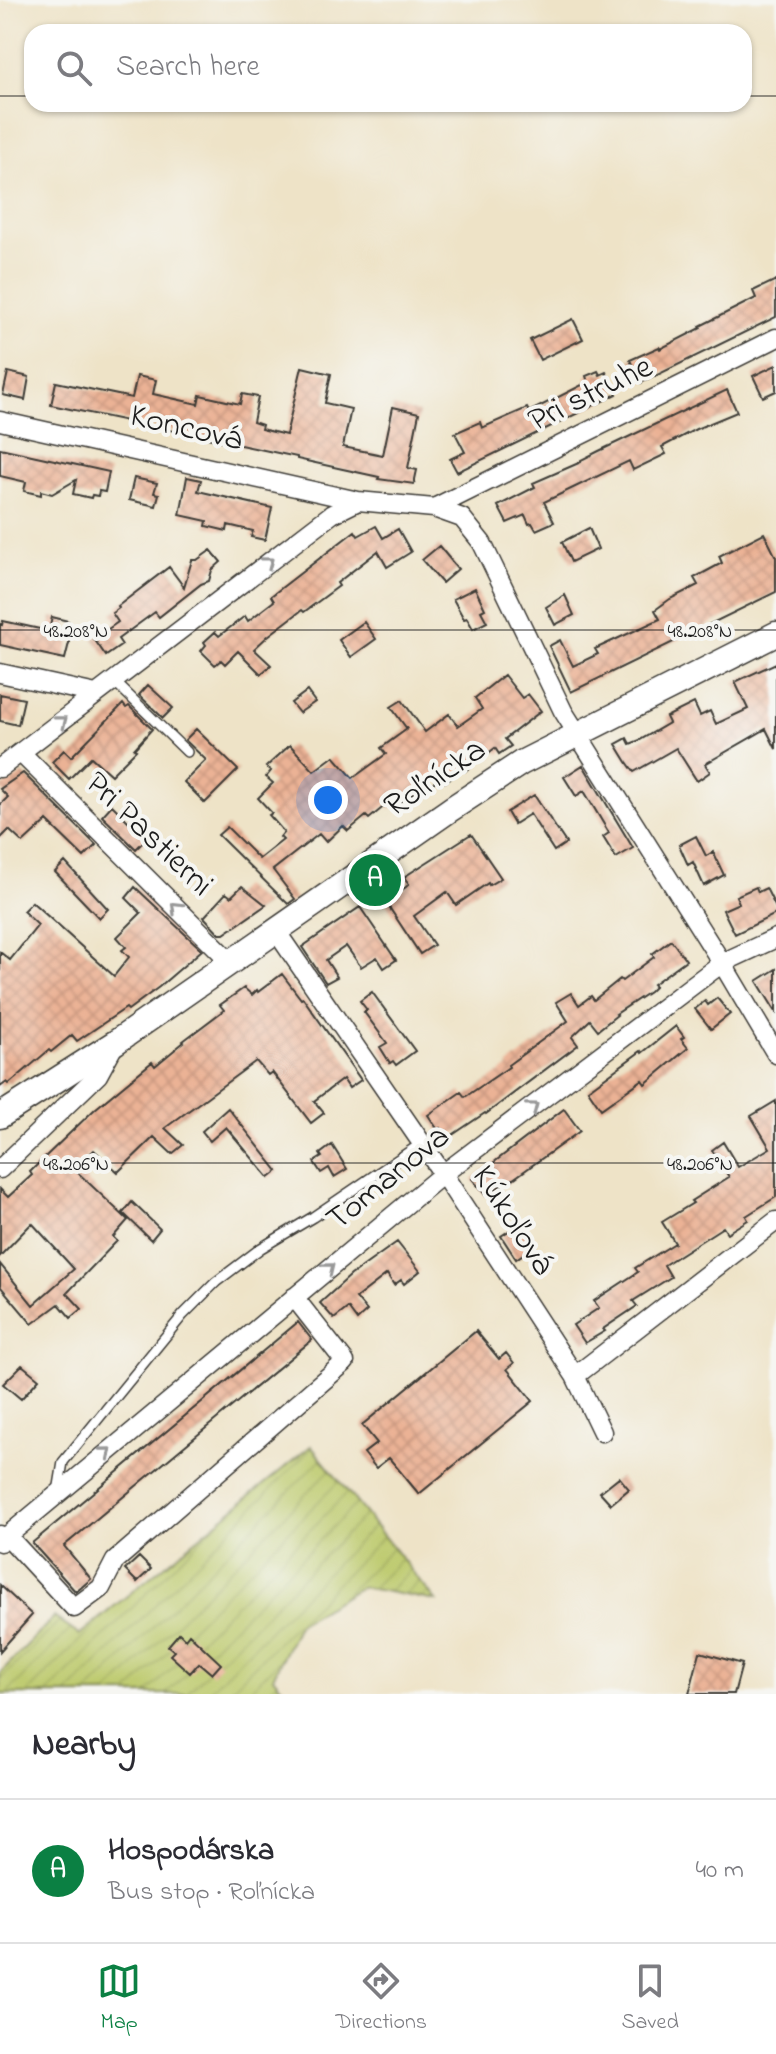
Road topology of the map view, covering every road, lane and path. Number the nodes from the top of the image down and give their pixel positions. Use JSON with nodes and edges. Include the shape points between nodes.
{"nodes":[{"id":1,"x":776,"y":338,"type":"edge"},
{"id":2,"x":0,"y":421,"type":"edge"},
{"id":3,"x":358,"y":501,"type":"junction"},
{"id":4,"x":434,"y":508,"type":"junction"},
{"id":5,"x":776,"y":634,"type":"edge"},
{"id":6,"x":0,"y":673,"type":"edge"},
{"id":7,"x":114,"y":681,"type":"junction"},
{"id":8,"x":96,"y":694,"type":"junction"},
{"id":9,"x":579,"y":733,"type":"junction"},
{"id":10,"x":187,"y":752,"type":"dead end"},
{"id":11,"x":21,"y":753,"type":"junction"},
{"id":12,"x":0,"y":768,"type":"edge"},
{"id":13,"x":276,"y":931,"type":"junction"},
{"id":14,"x":776,"y":938,"type":"edge"},
{"id":15,"x":231,"y":962,"type":"junction"},
{"id":16,"x":722,"y":963,"type":"junction"},
{"id":17,"x":116,"y":1042,"type":"junction"},
{"id":18,"x":776,"y":1054,"type":"edge"},
{"id":19,"x":30,"y":1096,"type":"junction"},
{"id":20,"x":0,"y":1116,"type":"edge"},
{"id":21,"x":52,"y":1120,"type":"junction"},
{"id":22,"x":422,"y":1143,"type":"junction"},
{"id":23,"x":0,"y":1169,"type":"edge"},
{"id":24,"x":443,"y":1174,"type":"junction"},
{"id":25,"x":776,"y":1221,"type":"edge"},
{"id":26,"x":294,"y":1297,"type":"junction"},
{"id":27,"x":575,"y":1376,"type":"junction"},
{"id":28,"x":602,"y":1432,"type":"dead end"},
{"id":29,"x":58,"y":1492,"type":"junction"},
{"id":30,"x":1,"y":1538,"type":"edge"}],
"edges":[{"from":1,"to":4,"type":"street","name":"Pri struhe"},
{"from":2,"to":3,"type":"street","name":"Koncová"},
{"from":3,"to":4,"type":"street","name":"Koncová"},
{"from":7,"to":3,"type":"street","one_way":true,"via":[[332,514]]},
{"from":4,"to":9,"type":"street","via":[[462,518],[482,543],[563,711]]},
{"from":5,"to":9,"type":"street","name":"Roľnícka"},
{"from":6,"to":8,"type":"street"},
{"from":7,"to":8,"type":"street"},
{"from":7,"to":10,"type":"lane"},
{"from":11,"to":8,"type":"street","one_way":true},
{"from":9,"to":13,"type":"street","name":"Roľnícka","via":[[500,776]]},
{"from":9,"to":16,"type":"street"},
{"from":11,"to":12,"type":"street"},
{"from":15,"to":11,"type":"street","name":"Pri Pastierni","one_way":true},
{"from":13,"to":15,"type":"street","name":"Roľnícka"},
{"from":13,"to":22,"type":"street","name":"Kúkoľová"},
{"from":14,"to":16,"type":"street","name":"Tomanova"},
{"from":15,"to":17,"type":"street","name":"Roľnícka"},
{"from":16,"to":18,"type":"street"},
{"from":24,"to":16,"type":"street","name":"Tomanova","one_way":true},
{"from":17,"to":19,"type":"street","name":"Roľnícka"},
{"from":17,"to":21,"type":"street","name":"Roľnícka","via":[[98,1075]]},
{"from":19,"to":20,"type":"street","name":"Roľnícka"},
{"from":19,"to":21,"type":"street","via":[[50,1102]]},
{"from":21,"to":23,"type":"street","name":"Roľnícka"},
{"from":22,"to":24,"type":"street","name":"Kúkoľová"},
{"from":22,"to":29,"type":"lane","name":"Tomanova","via":[[216,1282],[63,1462]]},
{"from":26,"to":24,"type":"street","name":"Tomanova","one_way":true},
{"from":24,"to":27,"type":"street","name":"Kúkoľová"},
{"from":25,"to":27,"type":"street"},
{"from":29,"to":26,"type":"street","name":"Tomanova","one_way":true},
{"from":26,"to":30,"type":"street","via":[[345,1362],[115,1561],[101,1588],[74,1608],[12,1541]]},
{"from":27,"to":28,"type":"street","name":"Kúkoľová"},
{"from":29,"to":30,"type":"street","name":"Tomanova"}]}
